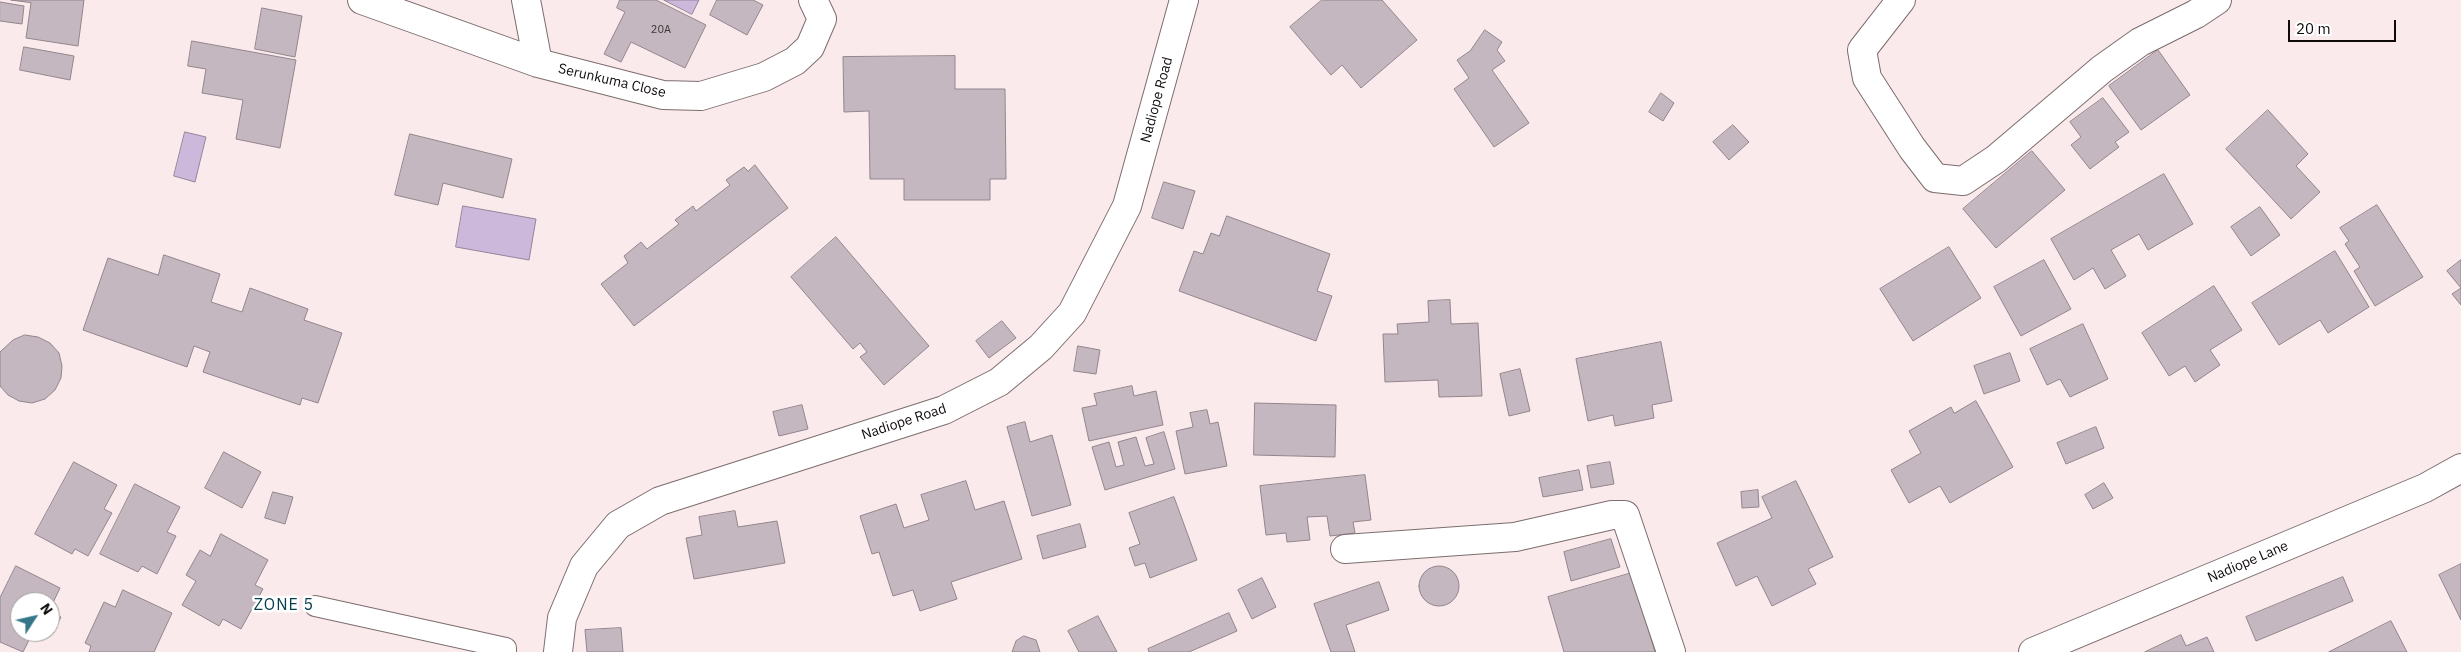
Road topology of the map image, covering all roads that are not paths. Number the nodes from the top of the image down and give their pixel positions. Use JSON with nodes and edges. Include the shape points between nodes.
{"nodes":[{"id":1,"x":362,"y":0,"type":"edge"},
{"id":2,"x":526,"y":0,"type":"edge"},
{"id":3,"x":813,"y":0,"type":"edge"},
{"id":4,"x":1184,"y":0,"type":"edge"},
{"id":5,"x":1901,"y":0,"type":"edge"},
{"id":6,"x":2216,"y":0,"type":"edge"},
{"id":7,"x":538,"y":63,"type":"junction"},
{"id":8,"x":2461,"y":468,"type":"edge"},
{"id":9,"x":1345,"y":549,"type":"dead end"},
{"id":10,"x":315,"y":606,"type":"dead end"},
{"id":11,"x":506,"y":652,"type":"edge"},
{"id":12,"x":558,"y":652,"type":"edge"},
{"id":13,"x":1671,"y":652,"type":"edge"},
{"id":14,"x":2033,"y":652,"type":"edge"}],
"edges":[{"from":1,"to":7,"type":"street","name":"Serunkuma Close"},
{"from":2,"to":7,"type":"street"},
{"from":3,"to":7,"type":"street","name":"Serunkuma Close","via":[[822,19],[810,47],[795,61],[764,77],[701,96],[663,95]]},
{"from":4,"to":12,"type":"street","name":"Nadiope Road","via":[[1127,206],[1072,313],[1041,347],[1000,382],[944,410],[660,501],[618,525],[584,566],[562,618]]},
{"from":5,"to":6,"type":"street","via":[[1862,50],[1867,78],[1935,178],[1963,181],[1996,159],[2102,69],[2140,42],[2196,14]]},
{"from":8,"to":14,"type":"street","name":"Nadiope Lane","via":[[2425,488]]},
{"from":9,"to":13,"type":"street","via":[[1515,537],[1612,515],[1626,515]]},
{"from":10,"to":11,"type":"lane","via":[[506,648]]}]}
